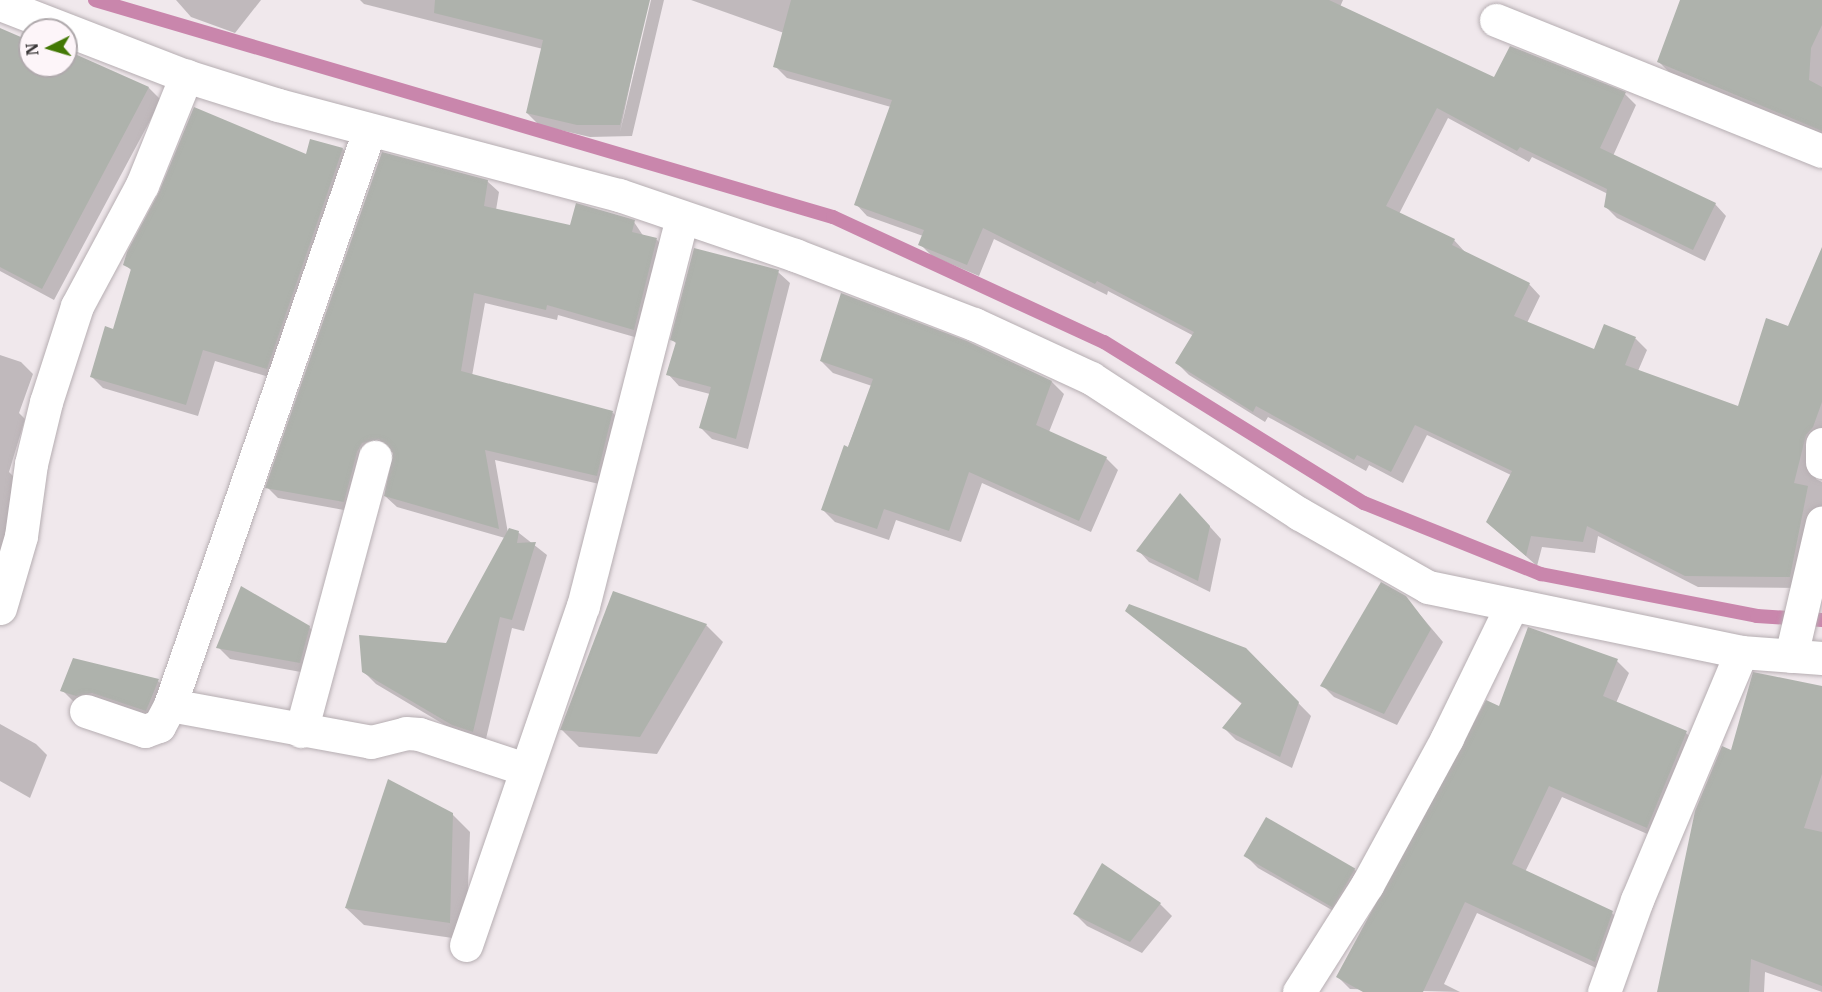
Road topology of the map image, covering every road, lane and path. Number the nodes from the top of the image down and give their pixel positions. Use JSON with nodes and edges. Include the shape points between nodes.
{"nodes":[{"id":1,"x":0,"y":4,"type":"edge"},
{"id":2,"x":1496,"y":20,"type":"dead end"},
{"id":3,"x":186,"y":76,"type":"junction"},
{"id":4,"x":369,"y":131,"type":"junction"},
{"id":5,"x":1822,"y":151,"type":"edge"},
{"id":6,"x":682,"y":218,"type":"junction"},
{"id":7,"x":1822,"y":444,"type":"edge"},
{"id":8,"x":375,"y":457,"type":"dead end"},
{"id":9,"x":1822,"y":462,"type":"edge"},
{"id":10,"x":1822,"y":524,"type":"edge"},
{"id":11,"x":1512,"y":604,"type":"junction"},
{"id":12,"x":0,"y":608,"type":"edge"},
{"id":13,"x":1803,"y":635,"type":"edge"},
{"id":14,"x":1741,"y":652,"type":"junction"},
{"id":15,"x":170,"y":705,"type":"junction"},
{"id":16,"x":86,"y":711,"type":"dead end"},
{"id":17,"x":301,"y":731,"type":"junction"},
{"id":18,"x":525,"y":770,"type":"junction"},
{"id":19,"x":466,"y":945,"type":"dead end"},
{"id":20,"x":1299,"y":992,"type":"edge"},
{"id":21,"x":1604,"y":992,"type":"edge"}],
"edges":[{"from":1,"to":3,"type":"street"},
{"from":2,"to":5,"type":"street"},
{"from":3,"to":4,"type":"street"},
{"from":3,"to":12,"type":"street","via":[[142,185],[77,306],[46,402],[31,464],[21,536]]},
{"from":4,"to":6,"type":"street","via":[[619,195]]},
{"from":4,"to":15,"type":"street"},
{"from":6,"to":11,"type":"street","via":[[974,324],[1091,378],[1366,555],[1428,587]]},
{"from":6,"to":18,"type":"street","via":[[583,606]]},
{"from":7,"to":9,"type":"street"},
{"from":8,"to":17,"type":"street"},
{"from":10,"to":13,"type":"street"},
{"from":11,"to":14,"type":"street"},
{"from":11,"to":20,"type":"street","via":[[1447,738],[1367,885]]},
{"from":13,"to":14,"type":"street"},
{"from":14,"to":21,"type":"street","via":[[1637,900]]},
{"from":15,"to":16,"type":"street","via":[[152,731]]},
{"from":15,"to":17,"type":"street"},
{"from":17,"to":18,"type":"street","via":[[371,742],[406,733],[419,734]]},
{"from":18,"to":19,"type":"street"}]}
